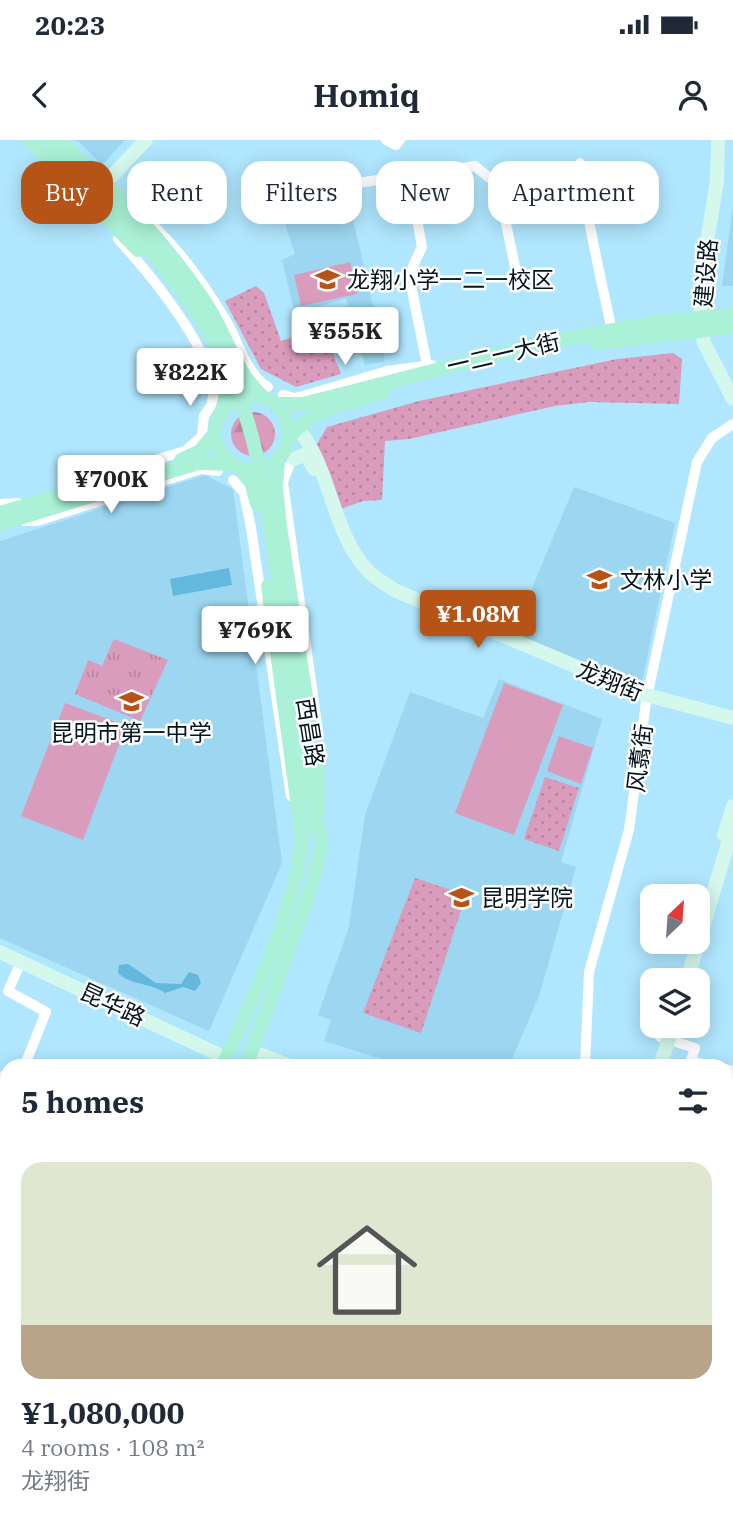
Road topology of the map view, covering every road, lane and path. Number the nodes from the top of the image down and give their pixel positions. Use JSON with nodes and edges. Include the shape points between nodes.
{"nodes":[{"id":1,"x":50,"y":140,"type":"edge"},
{"id":2,"x":57,"y":140,"type":"edge"},
{"id":3,"x":146,"y":140,"type":"edge"},
{"id":4,"x":386,"y":140,"type":"edge"},
{"id":5,"x":400,"y":140,"type":"edge"},
{"id":6,"x":718,"y":140,"type":"edge"},
{"id":7,"x":725,"y":140,"type":"edge"},
{"id":8,"x":29,"y":141,"type":"edge"},
{"id":9,"x":50,"y":161,"type":"edge"},
{"id":10,"x":56,"y":161,"type":"edge"},
{"id":11,"x":68,"y":161,"type":"edge"},
{"id":12,"x":82,"y":161,"type":"edge"},
{"id":13,"x":474,"y":166,"type":"edge"},
{"id":14,"x":113,"y":175,"type":"edge"},
{"id":15,"x":113,"y":188,"type":"edge"},
{"id":16,"x":113,"y":191,"type":"edge"},
{"id":17,"x":113,"y":208,"type":"edge"},
{"id":18,"x":113,"y":223,"type":"edge"},
{"id":19,"x":104,"y":224,"type":"edge"},
{"id":20,"x":418,"y":224,"type":"edge"},
{"id":21,"x":590,"y":224,"type":"edge"},
{"id":22,"x":517,"y":281,"type":"dead end"},
{"id":23,"x":733,"y":315,"type":"edge"},
{"id":24,"x":705,"y":322,"type":"junction"},
{"id":25,"x":733,"y":327,"type":"edge"},
{"id":26,"x":612,"y":331,"type":"junction"},
{"id":27,"x":433,"y":366,"type":"junction"},
{"id":28,"x":733,"y":382,"type":"edge"},
{"id":29,"x":399,"y":383,"type":"junction"},
{"id":30,"x":253,"y":384,"type":"dead end"},
{"id":31,"x":276,"y":397,"type":"junction"},
{"id":32,"x":733,"y":399,"type":"edge"},
{"id":33,"x":218,"y":402,"type":"junction"},
{"id":34,"x":733,"y":424,"type":"edge"},
{"id":35,"x":296,"y":433,"type":"junction"},
{"id":36,"x":208,"y":452,"type":"junction"},
{"id":37,"x":286,"y":464,"type":"junction"},
{"id":38,"x":237,"y":474,"type":"junction"},
{"id":39,"x":32,"y":502,"type":"junction"},
{"id":40,"x":0,"y":505,"type":"edge"},
{"id":41,"x":2,"y":520,"type":"edge"},
{"id":42,"x":647,"y":699,"type":"junction"},
{"id":43,"x":733,"y":718,"type":"edge"},
{"id":44,"x":733,"y":724,"type":"edge"},
{"id":45,"x":306,"y":782,"type":"junction"},
{"id":46,"x":733,"y":806,"type":"edge"},
{"id":47,"x":733,"y":827,"type":"edge"},
{"id":48,"x":302,"y":836,"type":"junction"},
{"id":49,"x":320,"y":838,"type":"junction"},
{"id":50,"x":708,"y":884,"type":"edge"},
{"id":51,"x":0,"y":952,"type":"edge"},
{"id":52,"x":21,"y":962,"type":"junction"},
{"id":53,"x":691,"y":968,"type":"edge"},
{"id":54,"x":663,"y":1038,"type":"edge"},
{"id":55,"x":665,"y":1038,"type":"edge"},
{"id":56,"x":677,"y":1038,"type":"edge"},
{"id":57,"x":252,"y":1051,"type":"junction"},
{"id":58,"x":27,"y":1059,"type":"edge"},
{"id":59,"x":219,"y":1059,"type":"edge"},
{"id":60,"x":226,"y":1059,"type":"edge"},
{"id":61,"x":249,"y":1059,"type":"edge"},
{"id":62,"x":272,"y":1059,"type":"edge"},
{"id":63,"x":585,"y":1059,"type":"edge"},
{"id":64,"x":653,"y":1059,"type":"edge"},
{"id":65,"x":661,"y":1059,"type":"edge"},
{"id":66,"x":691,"y":1059,"type":"edge"}],
"edges":[{"from":1,"to":11,"type":"main road"},
{"from":2,"to":12,"type":"main road"},
{"from":3,"to":14,"type":"street"},
{"from":4,"to":5,"type":"street","via":[[396,145]]},
{"from":6,"to":24,"type":"street","name":"建设路","via":[[707,240]]},
{"from":7,"to":24,"type":"street","name":"建设路"},
{"from":8,"to":9,"type":"main road"},
{"from":8,"to":10,"type":"main road"},
{"from":13,"to":22,"type":"street","via":[[498,185]]},
{"from":15,"to":31,"type":"street","via":[[159,231],[201,281],[254,377]]},
{"from":16,"to":31,"type":"main road","via":[[192,284],[247,379]]},
{"from":17,"to":45,"type":"main road","name":"西昌路","via":[[184,293],[219,350],[251,432],[270,527]]},
{"from":18,"to":33,"type":"main road","via":[[177,297],[212,358],[226,396]]},
{"from":19,"to":33,"type":"street","via":[[185,325],[215,381]]},
{"from":20,"to":27,"type":"street","via":[[422,247],[410,280]]},
{"from":21,"to":26,"type":"street"},
{"from":23,"to":24,"type":"main road","name":"一二一大街"},
{"from":24,"to":25,"type":"main road","name":"一二一大街"},
{"from":24,"to":26,"type":"main road","name":"一二一大街"},
{"from":24,"to":28,"type":"street","name":"建设路"},
{"from":24,"to":29,"type":"main road","name":"一二一大街"},
{"from":24,"to":32,"type":"street","name":"建设路","via":[[704,343]]},
{"from":26,"to":27,"type":"main road","name":"一二一大街"},
{"from":27,"to":29,"type":"main road","name":"一二一大街"},
{"from":27,"to":31,"type":"street","via":[[387,371],[296,398]]},
{"from":29,"to":31,"type":"main road","name":"一二一大街","via":[[303,404]]},
{"from":29,"to":35,"type":"main road","name":"一二一大街","via":[[313,415],[299,424]]},
{"from":30,"to":31,"type":"street"},
{"from":31,"to":33,"type":"main road","name":"一二一大街","via":[[246,396]]},
{"from":31,"to":35,"type":"main road"},
{"from":33,"to":36,"type":"main road"},
{"from":34,"to":42,"type":"street","name":"风翥街","via":[[712,438],[696,462]]},
{"from":35,"to":37,"type":"main road","via":[[287,447]]},
{"from":35,"to":42,"type":"street","name":"龙翔街","via":[[317,458],[347,539],[369,571],[394,590]]},
{"from":36,"to":38,"type":"main road"},
{"from":36,"to":38,"type":"main road","name":"西昌路","via":[[219,453]]},
{"from":36,"to":39,"type":"main road"},
{"from":36,"to":41,"type":"main road"},
{"from":37,"to":38,"type":"main road"},
{"from":37,"to":42,"type":"street","name":"龙翔街","via":[[301,454],[310,457],[342,542],[365,577],[384,590]]},
{"from":37,"to":49,"type":"street","via":[[283,482],[326,781]]},
{"from":37,"to":49,"type":"main road","name":"西昌路","via":[[276,487],[319,782]]},
{"from":38,"to":48,"type":"street","via":[[249,516],[288,784]]},
{"from":38,"to":48,"type":"main road","name":"西昌路","via":[[255,491]]},
{"from":39,"to":40,"type":"street"},
{"from":39,"to":41,"type":"main road"},
{"from":42,"to":43,"type":"street","name":"龙翔街"},
{"from":42,"to":44,"type":"street","name":"龙翔街"},
{"from":42,"to":63,"type":"street","name":"风翥街","via":[[629,830],[589,972]]},
{"from":45,"to":48,"type":"main road","name":"西昌路"},
{"from":45,"to":49,"type":"main road","name":"西昌路"},
{"from":46,"to":50,"type":"street"},
{"from":47,"to":53,"type":"street"},
{"from":48,"to":60,"type":"main road","name":"西昌路","via":[[290,905]]},
{"from":49,"to":57,"type":"main road","name":"西昌路","via":[[310,892]]},
{"from":51,"to":52,"type":"street","name":"昆华路"},
{"from":52,"to":58,"type":"street","via":[[8,991],[46,1012]]},
{"from":52,"to":59,"type":"street","name":"昆华路"},
{"from":54,"to":64,"type":"street"},
{"from":55,"to":65,"type":"street"},
{"from":56,"to":66,"type":"street","via":[[695,1048]]},
{"from":57,"to":61,"type":"main road","name":"西昌路"},
{"from":57,"to":62,"type":"street"}]}
